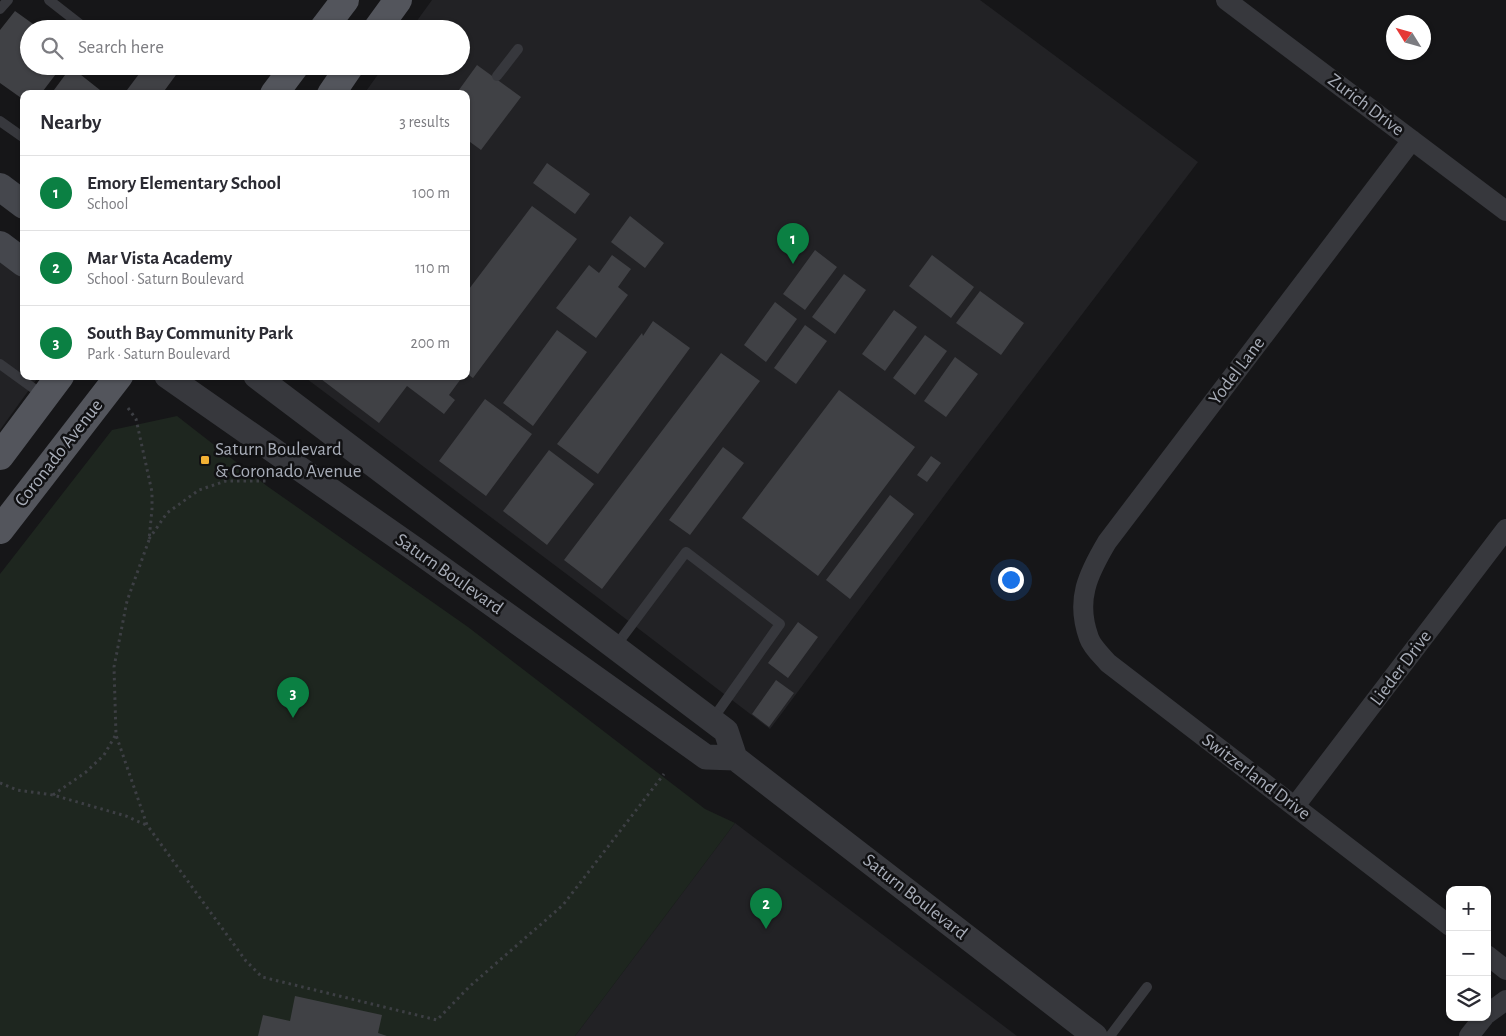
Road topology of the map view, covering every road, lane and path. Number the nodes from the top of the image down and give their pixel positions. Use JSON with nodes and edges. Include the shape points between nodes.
{"nodes":[{"id":1,"x":8,"y":0,"type":"edge"},
{"id":2,"x":49,"y":0,"type":"edge"},
{"id":3,"x":345,"y":0,"type":"edge"},
{"id":4,"x":398,"y":0,"type":"edge"},
{"id":5,"x":1226,"y":0,"type":"edge"},
{"id":6,"x":0,"y":9,"type":"edge"},
{"id":7,"x":75,"y":20,"type":"edge"},
{"id":8,"x":330,"y":20,"type":"edge"},
{"id":9,"x":384,"y":20,"type":"edge"},
{"id":10,"x":518,"y":49,"type":"dead end"},
{"id":11,"x":288,"y":75,"type":"edge"},
{"id":12,"x":344,"y":75,"type":"edge"},
{"id":13,"x":497,"y":76,"type":"dead end"},
{"id":14,"x":277,"y":90,"type":"edge"},
{"id":15,"x":334,"y":90,"type":"edge"},
{"id":16,"x":0,"y":121,"type":"edge"},
{"id":17,"x":20,"y":135,"type":"edge"},
{"id":18,"x":1412,"y":140,"type":"junction"},
{"id":19,"x":0,"y":187,"type":"edge"},
{"id":20,"x":20,"y":202,"type":"edge"},
{"id":21,"x":1506,"y":211,"type":"edge"},
{"id":22,"x":0,"y":245,"type":"edge"},
{"id":23,"x":20,"y":260,"type":"edge"},
{"id":24,"x":0,"y":364,"type":"edge"},
{"id":25,"x":20,"y":372,"type":"edge"},
{"id":26,"x":38,"y":380,"type":"edge"},
{"id":27,"x":115,"y":380,"type":"edge"},
{"id":28,"x":173,"y":380,"type":"edge"},
{"id":29,"x":261,"y":380,"type":"edge"},
{"id":30,"x":52,"y":386,"type":"edge"},
{"id":31,"x":128,"y":408,"type":"dead end"},
{"id":32,"x":0,"y":456,"type":"edge"},
{"id":33,"x":268,"y":482,"type":"dead end"},
{"id":34,"x":1506,"y":529,"type":"edge"},
{"id":35,"x":0,"y":530,"type":"edge"},
{"id":36,"x":149,"y":540,"type":"junction"},
{"id":37,"x":1083,"y":612,"type":"joint"},
{"id":38,"x":615,"y":647,"type":"junction"},
{"id":39,"x":712,"y":721,"type":"junction"},
{"id":40,"x":116,"y":735,"type":"junction"},
{"id":41,"x":734,"y":758,"type":"junction"},
{"id":42,"x":664,"y":774,"type":"dead end"},
{"id":43,"x":0,"y":783,"type":"edge"},
{"id":44,"x":53,"y":795,"type":"junction"},
{"id":45,"x":1295,"y":806,"type":"junction"},
{"id":46,"x":147,"y":825,"type":"junction"},
{"id":47,"x":1446,"y":923,"type":"edge"},
{"id":48,"x":1491,"y":958,"type":"edge"},
{"id":49,"x":1506,"y":970,"type":"edge"},
{"id":50,"x":1147,"y":986,"type":"dead end"},
{"id":51,"x":1506,"y":1000,"type":"edge"},
{"id":52,"x":1491,"y":1011,"type":"edge"},
{"id":53,"x":1481,"y":1021,"type":"edge"},
{"id":54,"x":1095,"y":1036,"type":"edge"},
{"id":55,"x":1110,"y":1036,"type":"edge"},
{"id":56,"x":1469,"y":1036,"type":"edge"}],
"edges":[{"from":1,"to":6,"type":"lane"},
{"from":2,"to":7,"type":"lane"},
{"from":3,"to":8,"type":"main road"},
{"from":4,"to":9,"type":"main road"},
{"from":5,"to":18,"type":"street","name":"Zurich Drive"},
{"from":10,"to":13,"type":"lane"},
{"from":11,"to":14,"type":"main road"},
{"from":12,"to":15,"type":"main road"},
{"from":16,"to":17,"type":"lane"},
{"from":18,"to":21,"type":"street","name":"Zurich Drive"},
{"from":18,"to":37,"type":"street","name":"Yodel Lane","via":[[1107,542],[1084,588]]},
{"from":19,"to":20,"type":"main road"},
{"from":22,"to":23,"type":"main road"},
{"from":24,"to":25,"type":"lane"},
{"from":26,"to":30,"type":"lane"},
{"from":27,"to":35,"type":"main road","name":"Coronado Avenue"},
{"from":28,"to":41,"type":"street","name":"Saturn Boulevard","via":[[706,757]]},
{"from":29,"to":38,"type":"street","name":"Saturn Boulevard"},
{"from":30,"to":32,"type":"main road"},
{"from":31,"to":36,"type":"path","via":[[136,419],[152,492]]},
{"from":33,"to":36,"type":"path","via":[[226,481],[199,490],[167,514]]},
{"from":34,"to":45,"type":"street","name":"Lieder Drive"},
{"from":36,"to":40,"type":"path","via":[[127,601],[114,667]]},
{"from":37,"to":45,"type":"street","name":"Switzerland Drive","via":[[1089,640],[1108,664]]},
{"from":38,"to":39,"type":"street","name":"Saturn Boulevard"},
{"from":38,"to":39,"type":"lane","via":[[686,552],[780,624]]},
{"from":39,"to":41,"type":"street","name":"Saturn Boulevard","via":[[726,732]]},
{"from":40,"to":44,"type":"path","via":[[104,755]]},
{"from":40,"to":46,"type":"path"},
{"from":41,"to":54,"type":"street","name":"Saturn Boulevard"},
{"from":42,"to":46,"type":"path","via":[[563,905],[469,987],[437,1020],[262,977],[246,961]]},
{"from":43,"to":44,"type":"path","via":[[17,790]]},
{"from":44,"to":46,"type":"path"},
{"from":45,"to":47,"type":"street","name":"Switzerland Drive"},
{"from":48,"to":49,"type":"street"},
{"from":50,"to":55,"type":"lane"},
{"from":51,"to":52,"type":"street"},
{"from":53,"to":56,"type":"street"}]}
